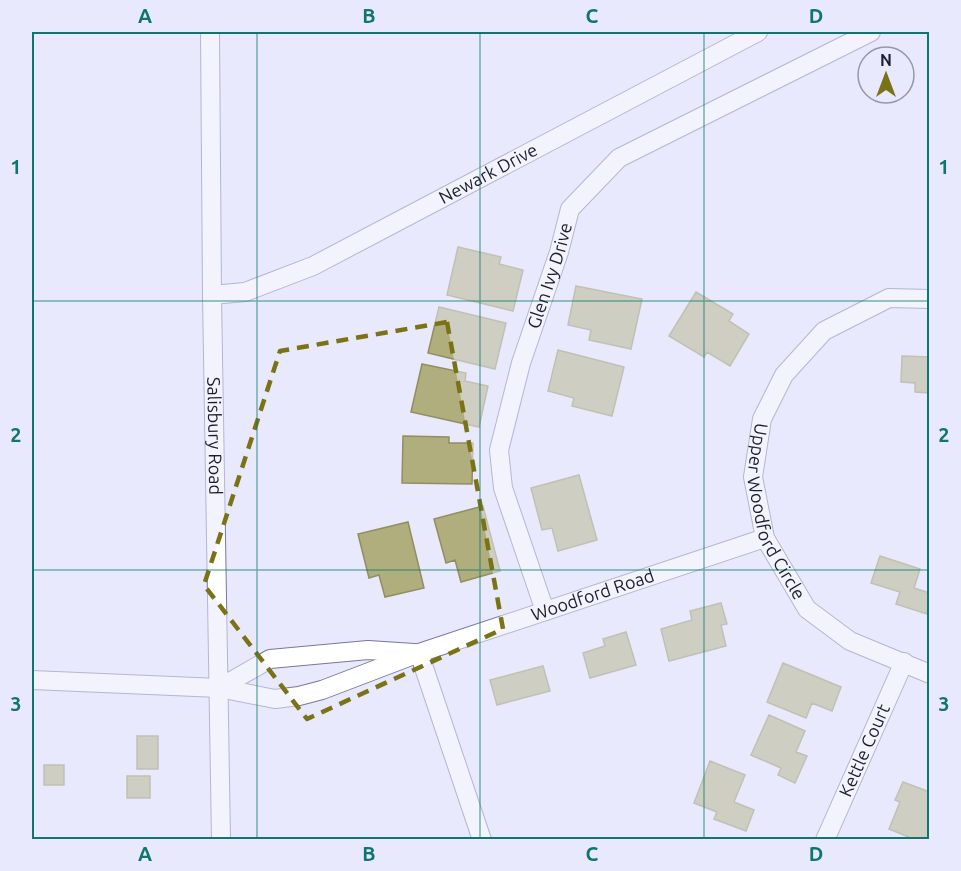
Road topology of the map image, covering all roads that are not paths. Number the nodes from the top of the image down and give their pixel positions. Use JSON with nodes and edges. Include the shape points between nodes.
{"nodes":[{"id":1,"x":210,"y":32,"type":"edge"},
{"id":2,"x":758,"y":32,"type":"edge"},
{"id":3,"x":871,"y":32,"type":"edge"},
{"id":4,"x":212,"y":295,"type":"junction"},
{"id":5,"x":930,"y":299,"type":"edge"},
{"id":6,"x":765,"y":538,"type":"junction"},
{"id":7,"x":545,"y":611,"type":"junction"},
{"id":8,"x":419,"y":653,"type":"junction"},
{"id":9,"x":904,"y":662,"type":"junction"},
{"id":10,"x":930,"y":675,"type":"edge"},
{"id":11,"x":32,"y":680,"type":"edge"},
{"id":12,"x":219,"y":688,"type":"junction"},
{"id":13,"x":221,"y":840,"type":"edge"},
{"id":14,"x":482,"y":840,"type":"edge"},
{"id":15,"x":825,"y":840,"type":"edge"}],
"edges":[{"from":1,"to":4,"type":"street","name":"Salisbury Road"},
{"from":2,"to":4,"type":"street","name":"Newark Drive","via":[[313,266],[245,292]]},
{"from":3,"to":7,"type":"street","name":"Glen Ivy Drive","via":[[619,158],[570,208],[521,363],[499,450],[503,488]]},
{"from":4,"to":12,"type":"street","name":"Salisbury Road"},
{"from":5,"to":6,"type":"street","name":"Upper Woodford Circle","via":[[889,298],[824,331],[784,375],[762,419],[753,477]]},
{"from":6,"to":7,"type":"street","name":"Woodford Road"},
{"from":6,"to":9,"type":"street","name":"Upper Woodford Circle","via":[[807,609],[850,640]]},
{"from":7,"to":8,"type":"street","name":"Woodford Road"},
{"from":8,"to":12,"type":"street","name":"Woodford Road","via":[[368,650],[270,659]]},
{"from":8,"to":12,"type":"street","name":"Woodford Road","via":[[299,696],[275,699]]},
{"from":8,"to":14,"type":"street"},
{"from":9,"to":10,"type":"street","name":"Upper Woodford Circle"},
{"from":9,"to":15,"type":"street","name":"Kettle Court"},
{"from":11,"to":12,"type":"street","name":"Woodford Road"},
{"from":12,"to":13,"type":"street","name":"Salisbury Road"}]}
